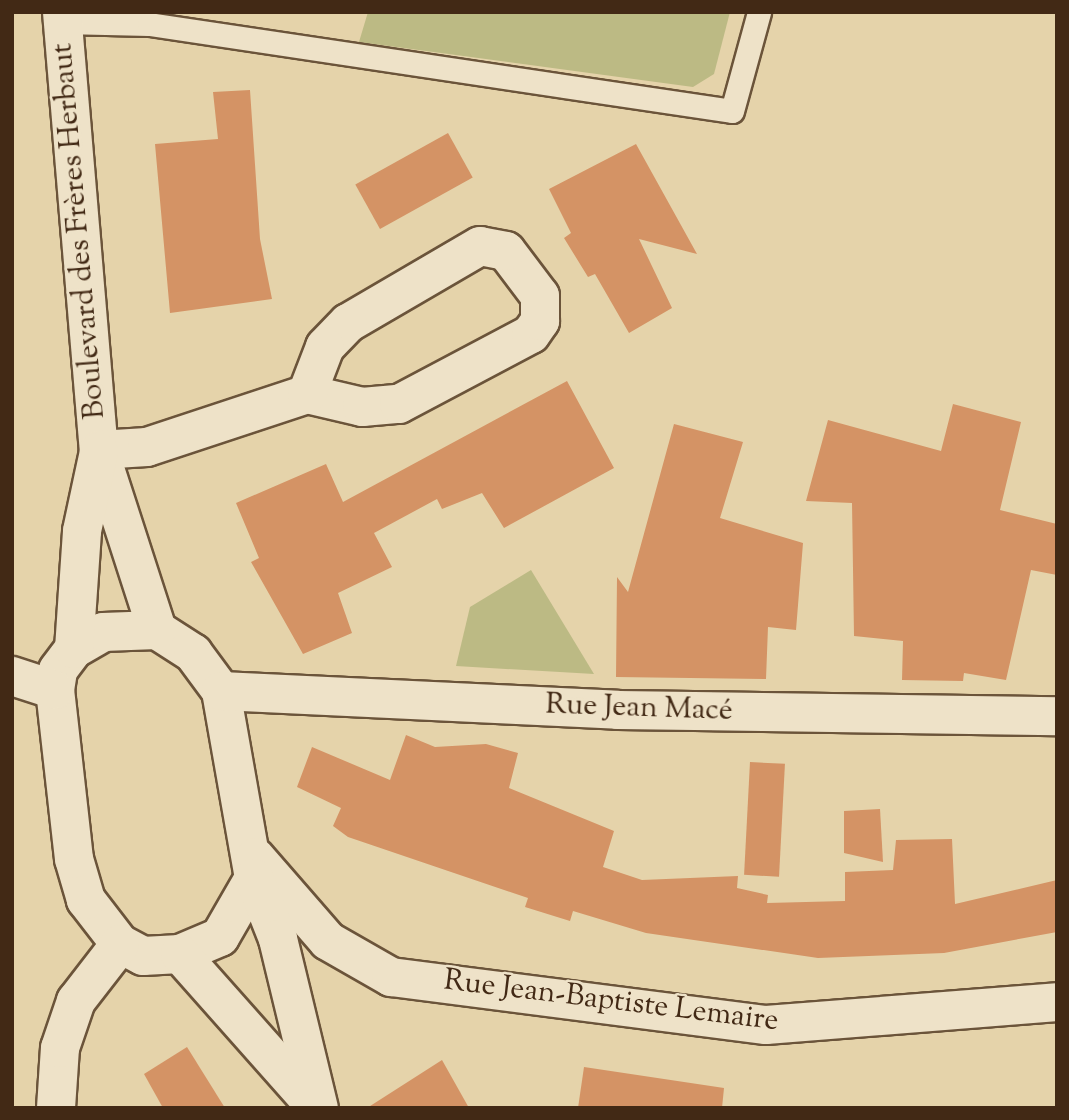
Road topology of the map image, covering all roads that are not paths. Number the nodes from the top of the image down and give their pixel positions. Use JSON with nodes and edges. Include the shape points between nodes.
{"nodes":[{"id":1,"x":759,"y":12,"type":"edge"},
{"id":2,"x":62,"y":17,"type":"edge"},
{"id":3,"x":307,"y":394,"type":"junction"},
{"id":4,"x":99,"y":450,"type":"junction"},
{"id":5,"x":157,"y":630,"type":"junction"},
{"id":6,"x":74,"y":649,"type":"junction"},
{"id":7,"x":12,"y":676,"type":"edge"},
{"id":8,"x":55,"y":690,"type":"junction"},
{"id":9,"x":221,"y":691,"type":"junction"},
{"id":10,"x":1057,"y":716,"type":"edge"},
{"id":11,"x":254,"y":868,"type":"junction"},
{"id":12,"x":120,"y":944,"type":"junction"},
{"id":13,"x":180,"y":954,"type":"junction"},
{"id":14,"x":1057,"y":1002,"type":"edge"},
{"id":15,"x":56,"y":1108,"type":"edge"},
{"id":16,"x":317,"y":1108,"type":"edge"}],
"edges":[{"from":1,"to":2,"type":"lane","via":[[732,111],[149,23]]},
{"from":2,"to":4,"type":"street","name":"Boulevard des Frères Herbaut"},
{"from":3,"to":3,"type":"street","via":[[362,407],[399,404],[531,334],[540,321],[540,296],[506,251],[480,246],[348,323],[325,348]]},
{"from":3,"to":4,"type":"street","via":[[147,447]]},
{"from":4,"to":5,"type":"street","name":"Boulevard des Frères Herbaut"},
{"from":4,"to":6,"type":"street","name":"Boulevard des Frères Herbaut","via":[[82,531]]},
{"from":5,"to":6,"type":"street","via":[[103,632]]},
{"from":5,"to":9,"type":"street","via":[[193,653]]},
{"from":6,"to":8,"type":"street","via":[[58,670]]},
{"from":7,"to":8,"type":"street"},
{"from":8,"to":12,"type":"street","via":[[75,859],[86,900]]},
{"from":9,"to":10,"type":"street","name":"Rue Jean Macé","via":[[618,710]]},
{"from":9,"to":11,"type":"street"},
{"from":11,"to":13,"type":"street","via":[[220,937]]},
{"from":11,"to":14,"type":"street","name":"Rue Jean-Baptiste Lemaire","via":[[328,941],[391,976],[766,1025]]},
{"from":11,"to":16,"type":"street","via":[[278,939]]},
{"from":12,"to":13,"type":"street","via":[[143,956]]},
{"from":12,"to":15,"type":"street","via":[[76,1001],[60,1048]]},
{"from":13,"to":16,"type":"street"}]}
